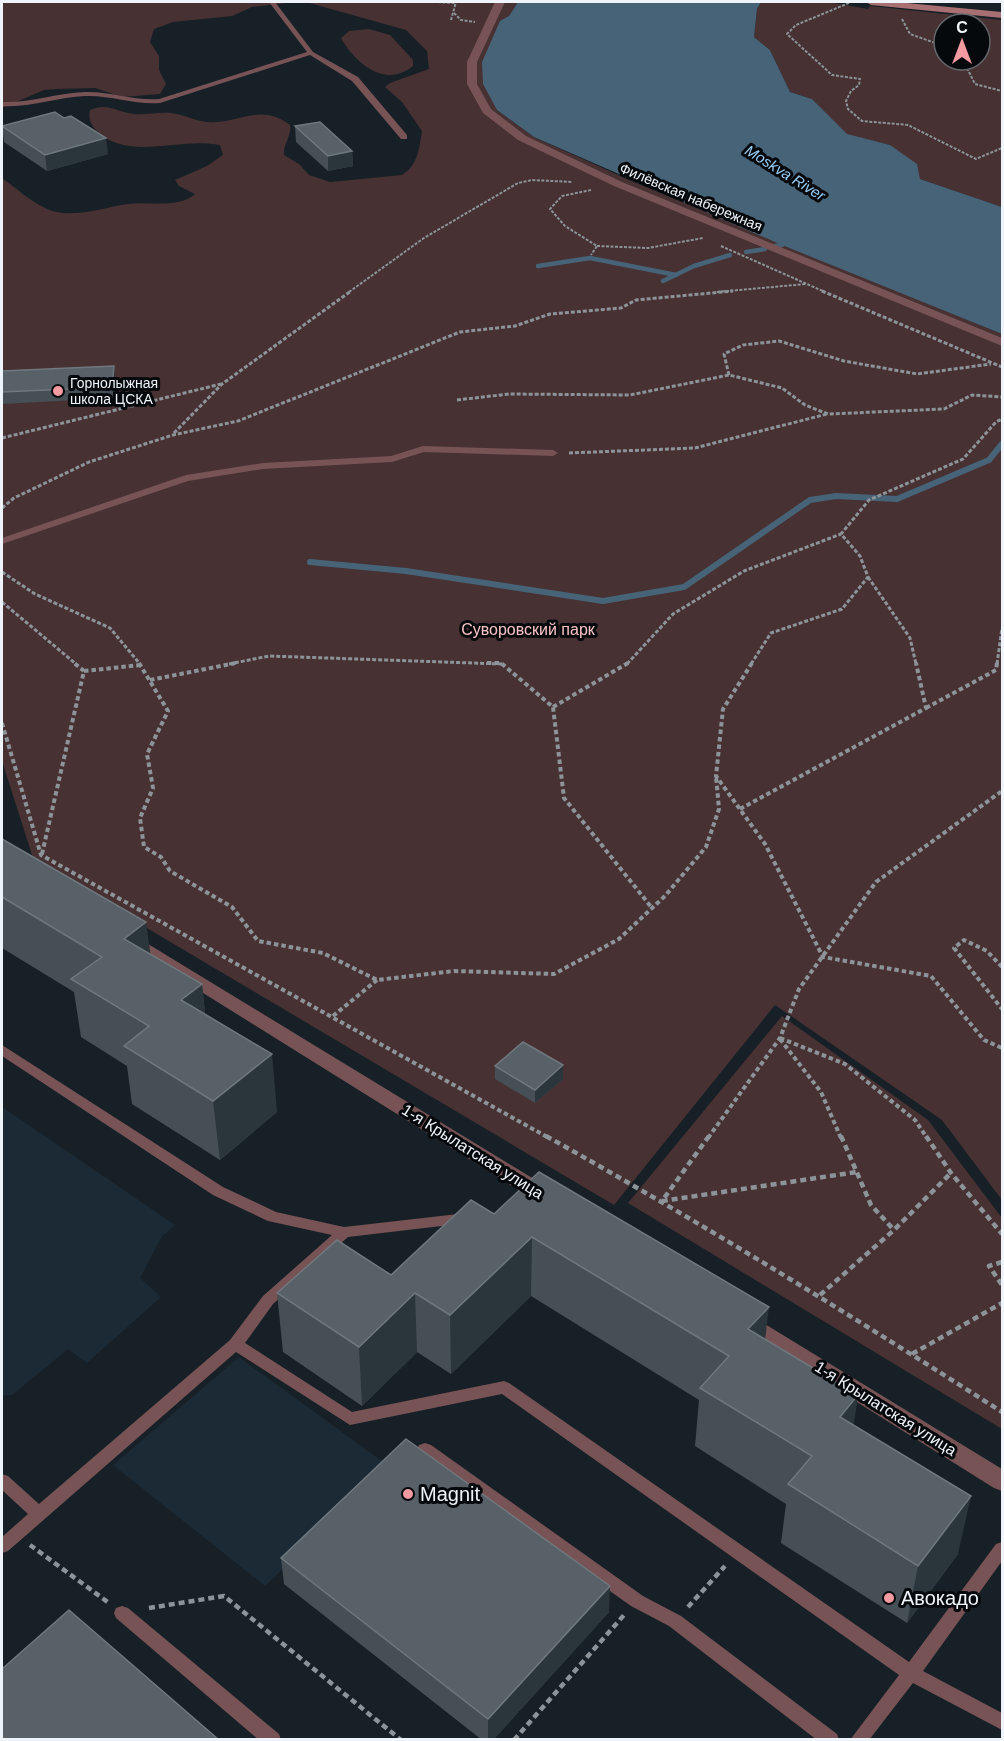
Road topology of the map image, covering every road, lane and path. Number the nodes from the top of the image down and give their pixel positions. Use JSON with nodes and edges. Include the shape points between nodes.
{"nodes":[{"id":1,"x":273,"y":2,"type":"edge"},
{"id":2,"x":438,"y":2,"type":"edge"},
{"id":3,"x":456,"y":2,"type":"edge"},
{"id":4,"x":500,"y":2,"type":"edge"},
{"id":5,"x":871,"y":2,"type":"edge"},
{"id":6,"x":849,"y":3,"type":"edge"},
{"id":7,"x":454,"y":13,"type":"junction"},
{"id":8,"x":1002,"y":15,"type":"edge"},
{"id":9,"x":902,"y":17,"type":"dead end"},
{"id":10,"x":452,"y":20,"type":"dead end"},
{"id":11,"x":488,"y":23,"type":"junction"},
{"id":12,"x":932,"y":42,"type":"edge"},
{"id":13,"x":311,"y":53,"type":"junction"},
{"id":14,"x":969,"y":72,"type":"edge"},
{"id":15,"x":1002,"y":91,"type":"edge"},
{"id":16,"x":2,"y":104,"type":"edge"},
{"id":17,"x":404,"y":137,"type":"dead end"},
{"id":18,"x":1002,"y":148,"type":"edge"},
{"id":19,"x":575,"y":182,"type":"dead end"},
{"id":20,"x":582,"y":183,"type":"dead end"},
{"id":21,"x":591,"y":190,"type":"junction"},
{"id":22,"x":600,"y":194,"type":"dead end"},
{"id":23,"x":694,"y":234,"type":"dead end"},
{"id":24,"x":713,"y":243,"type":"dead end"},
{"id":25,"x":597,"y":246,"type":"junction"},
{"id":26,"x":591,"y":255,"type":"dead end"},
{"id":27,"x":806,"y":284,"type":"junction"},
{"id":28,"x":1002,"y":342,"type":"edge"},
{"id":29,"x":993,"y":363,"type":"junction"},
{"id":30,"x":1002,"y":367,"type":"edge"},
{"id":31,"x":729,"y":375,"type":"junction"},
{"id":32,"x":222,"y":384,"type":"junction"},
{"id":33,"x":1002,"y":397,"type":"edge"},
{"id":34,"x":457,"y":400,"type":"dead end"},
{"id":35,"x":828,"y":414,"type":"junction"},
{"id":36,"x":1002,"y":419,"type":"edge"},
{"id":37,"x":173,"y":435,"type":"junction"},
{"id":38,"x":2,"y":438,"type":"edge"},
{"id":39,"x":554,"y":453,"type":"joint"},
{"id":40,"x":2,"y":508,"type":"edge"},
{"id":41,"x":841,"y":534,"type":"junction"},
{"id":42,"x":2,"y":542,"type":"edge"},
{"id":43,"x":2,"y":572,"type":"edge"},
{"id":44,"x":868,"y":577,"type":"junction"},
{"id":45,"x":2,"y":602,"type":"edge"},
{"id":46,"x":1002,"y":628,"type":"edge"},
{"id":47,"x":141,"y":665,"type":"junction"},
{"id":48,"x":84,"y":671,"type":"junction"},
{"id":49,"x":150,"y":680,"type":"junction"},
{"id":50,"x":553,"y":707,"type":"junction"},
{"id":51,"x":926,"y":708,"type":"junction"},
{"id":52,"x":2,"y":723,"type":"edge"},
{"id":53,"x":716,"y":776,"type":"junction"},
{"id":54,"x":1002,"y":792,"type":"edge"},
{"id":55,"x":740,"y":809,"type":"junction"},
{"id":56,"x":41,"y":855,"type":"junction"},
{"id":57,"x":652,"y":908,"type":"junction"},
{"id":58,"x":116,"y":930,"type":"edge"},
{"id":59,"x":823,"y":957,"type":"junction"},
{"id":60,"x":1002,"y":967,"type":"edge"},
{"id":61,"x":377,"y":980,"type":"junction"},
{"id":62,"x":1002,"y":1009,"type":"edge"},
{"id":63,"x":333,"y":1016,"type":"junction"},
{"id":64,"x":780,"y":1038,"type":"junction"},
{"id":65,"x":1002,"y":1048,"type":"edge"},
{"id":66,"x":2,"y":1050,"type":"edge"},
{"id":67,"x":856,"y":1172,"type":"junction"},
{"id":68,"x":951,"y":1173,"type":"junction"},
{"id":69,"x":662,"y":1201,"type":"junction"},
{"id":70,"x":564,"y":1208,"type":"edge"},
{"id":71,"x":483,"y":1217,"type":"edge"},
{"id":72,"x":894,"y":1230,"type":"junction"},
{"id":73,"x":344,"y":1232,"type":"junction"},
{"id":74,"x":1002,"y":1233,"type":"edge"},
{"id":75,"x":1002,"y":1262,"type":"edge"},
{"id":76,"x":1002,"y":1285,"type":"edge"},
{"id":77,"x":820,"y":1295,"type":"junction"},
{"id":78,"x":1002,"y":1303,"type":"edge"},
{"id":79,"x":734,"y":1313,"type":"edge"},
{"id":80,"x":235,"y":1344,"type":"junction"},
{"id":81,"x":912,"y":1354,"type":"junction"},
{"id":82,"x":1002,"y":1412,"type":"edge"},
{"id":83,"x":425,"y":1450,"type":"edge"},
{"id":84,"x":2,"y":1481,"type":"edge"},
{"id":85,"x":1002,"y":1481,"type":"edge"},
{"id":86,"x":39,"y":1514,"type":"junction"},
{"id":87,"x":15,"y":1534,"type":"junction"},
{"id":88,"x":2,"y":1546,"type":"edge"},
{"id":89,"x":1002,"y":1549,"type":"edge"},
{"id":90,"x":739,"y":1552,"type":"junction"},
{"id":91,"x":704,"y":1589,"type":"dead end"},
{"id":92,"x":637,"y":1601,"type":"junction"},
{"id":93,"x":122,"y":1613,"type":"junction"},
{"id":94,"x":911,"y":1673,"type":"junction"},
{"id":95,"x":1002,"y":1722,"type":"edge"},
{"id":96,"x":273,"y":1740,"type":"edge"},
{"id":97,"x":400,"y":1740,"type":"edge"},
{"id":98,"x":514,"y":1740,"type":"edge"},
{"id":99,"x":831,"y":1740,"type":"edge"},
{"id":100,"x":858,"y":1740,"type":"edge"}],
"edges":[{"from":1,"to":13,"type":"lane"},
{"from":2,"to":3,"type":"path"},
{"from":3,"to":7,"type":"path"},
{"from":4,"to":11,"type":"street","name":"Филёвская набережная"},
{"from":5,"to":8,"type":"street"},
{"from":6,"to":18,"type":"path","via":[[796,25],[787,34],[832,75],[860,79],[846,101],[848,110],[862,121],[908,125],[976,159]]},
{"from":7,"to":10,"type":"path"},
{"from":7,"to":11,"type":"path","via":[[461,20]]},
{"from":9,"to":12,"type":"path","via":[[910,34]]},
{"from":11,"to":28,"type":"street","name":"Филёвская набережная","via":[[472,62],[471,84],[487,111],[522,138],[618,184]]},
{"from":13,"to":16,"type":"lane","via":[[160,102],[140,103],[87,94],[31,104]]},
{"from":13,"to":17,"type":"lane","via":[[355,79]]},
{"from":14,"to":15,"type":"path","via":[[975,84]]},
{"from":19,"to":32,"type":"path","via":[[532,180],[502,192],[424,238]]},
{"from":20,"to":21,"type":"path"},
{"from":21,"to":22,"type":"path"},
{"from":21,"to":25,"type":"path","via":[[570,192],[554,201],[550,209],[567,228]]},
{"from":23,"to":25,"type":"path","via":[[703,238],[648,248]]},
{"from":24,"to":27,"type":"path"},
{"from":25,"to":26,"type":"path"},
{"from":27,"to":29,"type":"path"},
{"from":27,"to":37,"type":"path","via":[[636,300],[621,308],[550,315],[515,326],[460,332],[308,396],[237,421]]},
{"from":29,"to":30,"type":"path"},
{"from":29,"to":31,"type":"path","via":[[917,374],[844,361],[779,341],[742,345],[724,354]]},
{"from":31,"to":34,"type":"path","via":[[630,395],[509,394]]},
{"from":31,"to":35,"type":"path","via":[[782,388],[805,405]]},
{"from":32,"to":37,"type":"path"},
{"from":32,"to":38,"type":"path"},
{"from":33,"to":35,"type":"path","via":[[972,396],[944,409]]},
{"from":35,"to":39,"type":"path","via":[[695,448]]},
{"from":36,"to":41,"type":"path","via":[[963,459],[869,500]]},
{"from":37,"to":40,"type":"path","via":[[89,462],[14,498]]},
{"from":39,"to":42,"type":"lane","via":[[423,449],[392,459],[262,466],[186,478]]},
{"from":41,"to":44,"type":"path","via":[[860,556]]},
{"from":41,"to":50,"type":"path","via":[[744,571],[673,614],[627,664]]},
{"from":43,"to":47,"type":"path","via":[[35,594],[110,628]]},
{"from":44,"to":51,"type":"path","via":[[910,638]]},
{"from":44,"to":53,"type":"path","via":[[842,609],[771,633],[723,709]]},
{"from":45,"to":48,"type":"path"},
{"from":46,"to":51,"type":"path","via":[[996,670]]},
{"from":47,"to":48,"type":"path"},
{"from":47,"to":49,"type":"path"},
{"from":48,"to":56,"type":"path"},
{"from":49,"to":50,"type":"path","via":[[269,656],[501,663]]},
{"from":49,"to":61,"type":"path","via":[[168,711],[147,754],[153,788],[140,818],[144,847],[161,857],[170,871],[232,907],[258,941],[323,954]]},
{"from":50,"to":57,"type":"path","via":[[564,798]]},
{"from":51,"to":55,"type":"path"},
{"from":52,"to":56,"type":"path"},
{"from":53,"to":55,"type":"path"},
{"from":53,"to":57,"type":"path","via":[[719,809],[706,847]]},
{"from":54,"to":59,"type":"path","via":[[876,882]]},
{"from":55,"to":59,"type":"path","via":[[765,844]]},
{"from":56,"to":63,"type":"path"},
{"from":57,"to":61,"type":"path","via":[[619,939],[554,974],[454,971]]},
{"from":58,"to":70,"type":"street","name":"1-я Крылатская улица"},
{"from":59,"to":64,"type":"path","via":[[799,989]]},
{"from":59,"to":65,"type":"path","via":[[931,976],[984,1040]]},
{"from":60,"to":62,"type":"path","via":[[987,951],[964,940],[954,948]]},
{"from":61,"to":63,"type":"path"},
{"from":63,"to":69,"type":"path"},
{"from":64,"to":67,"type":"path","via":[[821,1092]]},
{"from":64,"to":68,"type":"path","via":[[845,1064],[915,1120]]},
{"from":64,"to":69,"type":"path"},
{"from":66,"to":73,"type":"lane","via":[[218,1191],[273,1217]]},
{"from":67,"to":69,"type":"path"},
{"from":67,"to":72,"type":"path","via":[[871,1204]]},
{"from":68,"to":72,"type":"path"},
{"from":68,"to":74,"type":"path"},
{"from":69,"to":77,"type":"path"},
{"from":71,"to":73,"type":"lane"},
{"from":72,"to":77,"type":"path"},
{"from":73,"to":80,"type":"lane","via":[[268,1300]]},
{"from":75,"to":76,"type":"path","via":[[989,1266]]},
{"from":77,"to":81,"type":"path"},
{"from":78,"to":81,"type":"path"},
{"from":79,"to":85,"type":"street","name":"1-я Крылатская улица"},
{"from":80,"to":86,"type":"lane"},
{"from":80,"to":90,"type":"lane","via":[[350,1419],[504,1387]]},
{"from":81,"to":82,"type":"path"},
{"from":83,"to":92,"type":"lane"},
{"from":84,"to":86,"type":"lane"},
{"from":86,"to":87,"type":"lane"},
{"from":87,"to":88,"type":"lane"},
{"from":87,"to":93,"type":"path"},
{"from":89,"to":94,"type":"lane"},
{"from":90,"to":91,"type":"path"},
{"from":90,"to":94,"type":"lane"},
{"from":92,"to":98,"type":"path"},
{"from":92,"to":99,"type":"lane","via":[[675,1621]]},
{"from":93,"to":96,"type":"lane"},
{"from":93,"to":97,"type":"path","via":[[224,1596]]},
{"from":94,"to":95,"type":"lane"},
{"from":94,"to":100,"type":"lane"}]}
